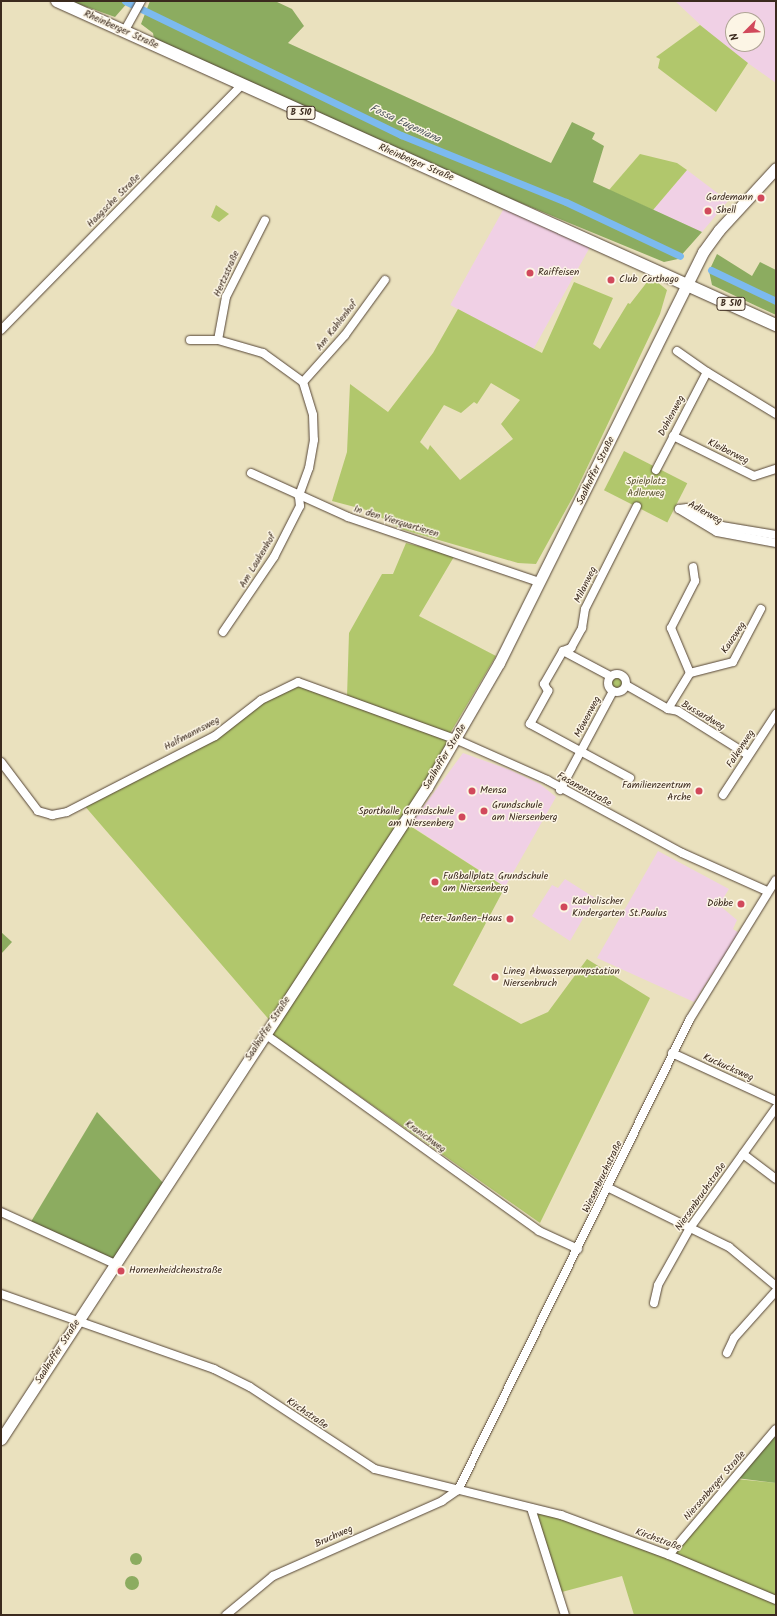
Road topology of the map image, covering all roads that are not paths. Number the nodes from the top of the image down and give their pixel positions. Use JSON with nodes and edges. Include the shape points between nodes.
{"nodes":[{"id":1,"x":57,"y":1,"type":"edge"},
{"id":2,"x":141,"y":1,"type":"edge"},
{"id":3,"x":125,"y":30,"type":"junction"},
{"id":4,"x":241,"y":86,"type":"junction"},
{"id":5,"x":776,"y":168,"type":"edge"},
{"id":6,"x":265,"y":220,"type":"dead end"},
{"id":7,"x":385,"y":280,"type":"dead end"},
{"id":8,"x":686,"y":283,"type":"junction"},
{"id":9,"x":776,"y":325,"type":"edge"},
{"id":10,"x":1,"y":330,"type":"edge"},
{"id":11,"x":190,"y":340,"type":"dead end"},
{"id":12,"x":218,"y":340,"type":"junction"},
{"id":13,"x":677,"y":351,"type":"dead end"},
{"id":14,"x":707,"y":372,"type":"junction"},
{"id":15,"x":303,"y":382,"type":"junction"},
{"id":16,"x":776,"y":414,"type":"edge"},
{"id":17,"x":673,"y":436,"type":"junction"},
{"id":18,"x":776,"y":468,"type":"edge"},
{"id":19,"x":656,"y":470,"type":"dead end"},
{"id":20,"x":251,"y":473,"type":"dead end"},
{"id":21,"x":299,"y":496,"type":"junction"},
{"id":22,"x":637,"y":506,"type":"dead end"},
{"id":23,"x":776,"y":535,"type":"edge"},
{"id":24,"x":776,"y":543,"type":"edge"},
{"id":25,"x":693,"y":567,"type":"dead end"},
{"id":26,"x":539,"y":582,"type":"junction"},
{"id":27,"x":761,"y":609,"type":"dead end"},
{"id":28,"x":223,"y":632,"type":"dead end"},
{"id":29,"x":563,"y":651,"type":"junction"},
{"id":30,"x":690,"y":673,"type":"junction"},
{"id":31,"x":610,"y":676,"type":"junction"},
{"id":32,"x":626,"y":685,"type":"junction"},
{"id":33,"x":613,"y":691,"type":"junction"},
{"id":34,"x":668,"y":709,"type":"junction"},
{"id":35,"x":776,"y":714,"type":"edge"},
{"id":36,"x":455,"y":739,"type":"junction"},
{"id":37,"x":581,"y":751,"type":"junction"},
{"id":38,"x":748,"y":755,"type":"junction"},
{"id":39,"x":1,"y":762,"type":"edge"},
{"id":40,"x":630,"y":778,"type":"dead end"},
{"id":41,"x":560,"y":790,"type":"junction"},
{"id":42,"x":722,"y":795,"type":"dead end"},
{"id":43,"x":776,"y":880,"type":"edge"},
{"id":44,"x":767,"y":891,"type":"junction"},
{"id":45,"x":265,"y":1034,"type":"junction"},
{"id":46,"x":672,"y":1054,"type":"junction"},
{"id":47,"x":776,"y":1101,"type":"edge"},
{"id":48,"x":776,"y":1108,"type":"edge"},
{"id":49,"x":743,"y":1154,"type":"junction"},
{"id":50,"x":776,"y":1179,"type":"edge"},
{"id":51,"x":610,"y":1188,"type":"junction"},
{"id":52,"x":1,"y":1212,"type":"edge"},
{"id":53,"x":690,"y":1228,"type":"junction"},
{"id":54,"x":578,"y":1249,"type":"junction"},
{"id":55,"x":115,"y":1264,"type":"junction"},
{"id":56,"x":776,"y":1286,"type":"edge"},
{"id":57,"x":776,"y":1291,"type":"edge"},
{"id":58,"x":1,"y":1294,"type":"edge"},
{"id":59,"x":654,"y":1303,"type":"dead end"},
{"id":60,"x":77,"y":1323,"type":"junction"},
{"id":61,"x":726,"y":1354,"type":"dead end"},
{"id":62,"x":776,"y":1429,"type":"edge"},
{"id":63,"x":1,"y":1439,"type":"edge"},
{"id":64,"x":458,"y":1490,"type":"junction"},
{"id":65,"x":531,"y":1508,"type":"junction"},
{"id":66,"x":668,"y":1554,"type":"junction"},
{"id":67,"x":776,"y":1600,"type":"edge"},
{"id":68,"x":226,"y":1615,"type":"edge"},
{"id":69,"x":565,"y":1615,"type":"edge"}],
"edges":[{"from":1,"to":3,"type":"main road","name":"Rheinberger Straße","number":"B 510"},
{"from":2,"to":3,"type":"street"},
{"from":3,"to":4,"type":"main road","name":"Rheinberger Straße","number":"B 510"},
{"from":4,"to":8,"type":"main road","name":"Rheinberger Straße","number":"B 510"},
{"from":4,"to":10,"type":"street","name":"Haagsche Straße"},
{"from":5,"to":8,"type":"main road","name":"Saalhoffer Straße","via":[[712,237]]},
{"from":6,"to":12,"type":"street","name":"Hertzstraße","via":[[226,297]]},
{"from":7,"to":15,"type":"street","name":"Am Kahlenhof","via":[[345,335]]},
{"from":8,"to":9,"type":"main road","name":"Rheinberger Straße","number":"B 510"},
{"from":8,"to":26,"type":"main road","name":"Saalhoffer Straße","via":[[600,466]]},
{"from":11,"to":12,"type":"street"},
{"from":12,"to":15,"type":"street","via":[[263,353]]},
{"from":13,"to":14,"type":"street"},
{"from":14,"to":16,"type":"street"},
{"from":14,"to":17,"type":"street","name":"Dohlenweg"},
{"from":15,"to":21,"type":"street","name":"Am Laukenhof","via":[[313,415],[314,440],[309,468]]},
{"from":17,"to":18,"type":"street","name":"Kleiberweg","via":[[754,476]]},
{"from":17,"to":19,"type":"street","name":"Dohlenweg"},
{"from":20,"to":21,"type":"street","name":"In den Vierquartieren"},
{"from":21,"to":26,"type":"street","name":"In den Vierquartieren","via":[[362,523]]},
{"from":21,"to":28,"type":"street","name":"Am Laukenhof","via":[[300,506],[274,557]]},
{"from":22,"to":29,"type":"street","name":"Milanweg","via":[[585,608],[582,628],[571,648]]},
{"from":23,"to":24,"type":"street","name":"Adlerweg","via":[[722,526],[687,508],[679,509],[719,533]]},
{"from":25,"to":30,"type":"street","via":[[696,581],[671,628]]},
{"from":26,"to":36,"type":"main road","name":"Saalhoffer Straße","via":[[492,678]]},
{"from":27,"to":30,"type":"street","name":"Kauzweg","via":[[733,662]]},
{"from":29,"to":31,"type":"street"},
{"from":29,"to":37,"type":"street","name":"Milanweg","via":[[544,684],[548,691],[530,724]]},
{"from":30,"to":34,"type":"street"},
{"from":31,"to":32,"type":"street","via":[[620,674]]},
{"from":31,"to":33,"type":"street","name":"Möwenweg","via":[[608,686]]},
{"from":32,"to":33,"type":"street","name":"Möwenweg","via":[[620,692]]},
{"from":32,"to":34,"type":"street","name":"Bussardweg"},
{"from":33,"to":37,"type":"street","name":"Möwenweg"},
{"from":34,"to":38,"type":"street","name":"Bussardweg","via":[[678,711]]},
{"from":35,"to":38,"type":"street","name":"Falkenweg"},
{"from":36,"to":39,"type":"street","name":"Halfmannsweg","via":[[298,682],[261,700],[215,736],[92,801],[58,814],[38,811]]},
{"from":36,"to":41,"type":"street","name":"Fasanenstraße"},
{"from":36,"to":45,"type":"main road","name":"Saalhoffer Straße"},
{"from":37,"to":40,"type":"street","name":"Möwenweg"},
{"from":37,"to":41,"type":"street","name":"Möwenweg"},
{"from":38,"to":42,"type":"street","name":"Falkenweg"},
{"from":41,"to":44,"type":"street","name":"Fasanenstraße","via":[[682,853]]},
{"from":43,"to":44,"type":"street","name":"Wiesenbruchstraße"},
{"from":44,"to":46,"type":"street","name":"Wiesenbruchstraße","via":[[758,912]]},
{"from":45,"to":54,"type":"street","name":"Kranichweg","via":[[539,1231]]},
{"from":45,"to":55,"type":"main road","name":"Saalhoffer Straße"},
{"from":46,"to":47,"type":"street","name":"Kuckucksweg"},
{"from":46,"to":51,"type":"street","name":"Wiesenbruchstraße"},
{"from":48,"to":49,"type":"street","name":"Niersenbruchstraße"},
{"from":49,"to":50,"type":"street"},
{"from":49,"to":53,"type":"street","name":"Niersenbruchstraße"},
{"from":51,"to":53,"type":"street"},
{"from":51,"to":54,"type":"street","name":"Wiesenbruchstraße"},
{"from":52,"to":55,"type":"street"},
{"from":53,"to":56,"type":"street","via":[[729,1247]]},
{"from":53,"to":59,"type":"street","name":"Niersenbruchstraße","via":[[658,1285]]},
{"from":54,"to":64,"type":"street","name":"Wiesenbruchstraße"},
{"from":55,"to":60,"type":"main road","name":"Saalhoffer Straße"},
{"from":57,"to":61,"type":"street","via":[[734,1338]]},
{"from":58,"to":60,"type":"street"},
{"from":60,"to":63,"type":"main road","name":"Saalhoffer Straße"},
{"from":60,"to":64,"type":"street","name":"Kirchstraße","via":[[214,1368],[250,1387],[375,1469]]},
{"from":62,"to":66,"type":"street","name":"Niersenberger Straße"},
{"from":64,"to":65,"type":"street","name":"Kirchstraße"},
{"from":64,"to":68,"type":"street","name":"Bruchweg","via":[[442,1501],[274,1576]]},
{"from":65,"to":66,"type":"street","name":"Kirchstraße"},
{"from":65,"to":69,"type":"street"},
{"from":66,"to":67,"type":"street","name":"Kirchstraße"}]}
